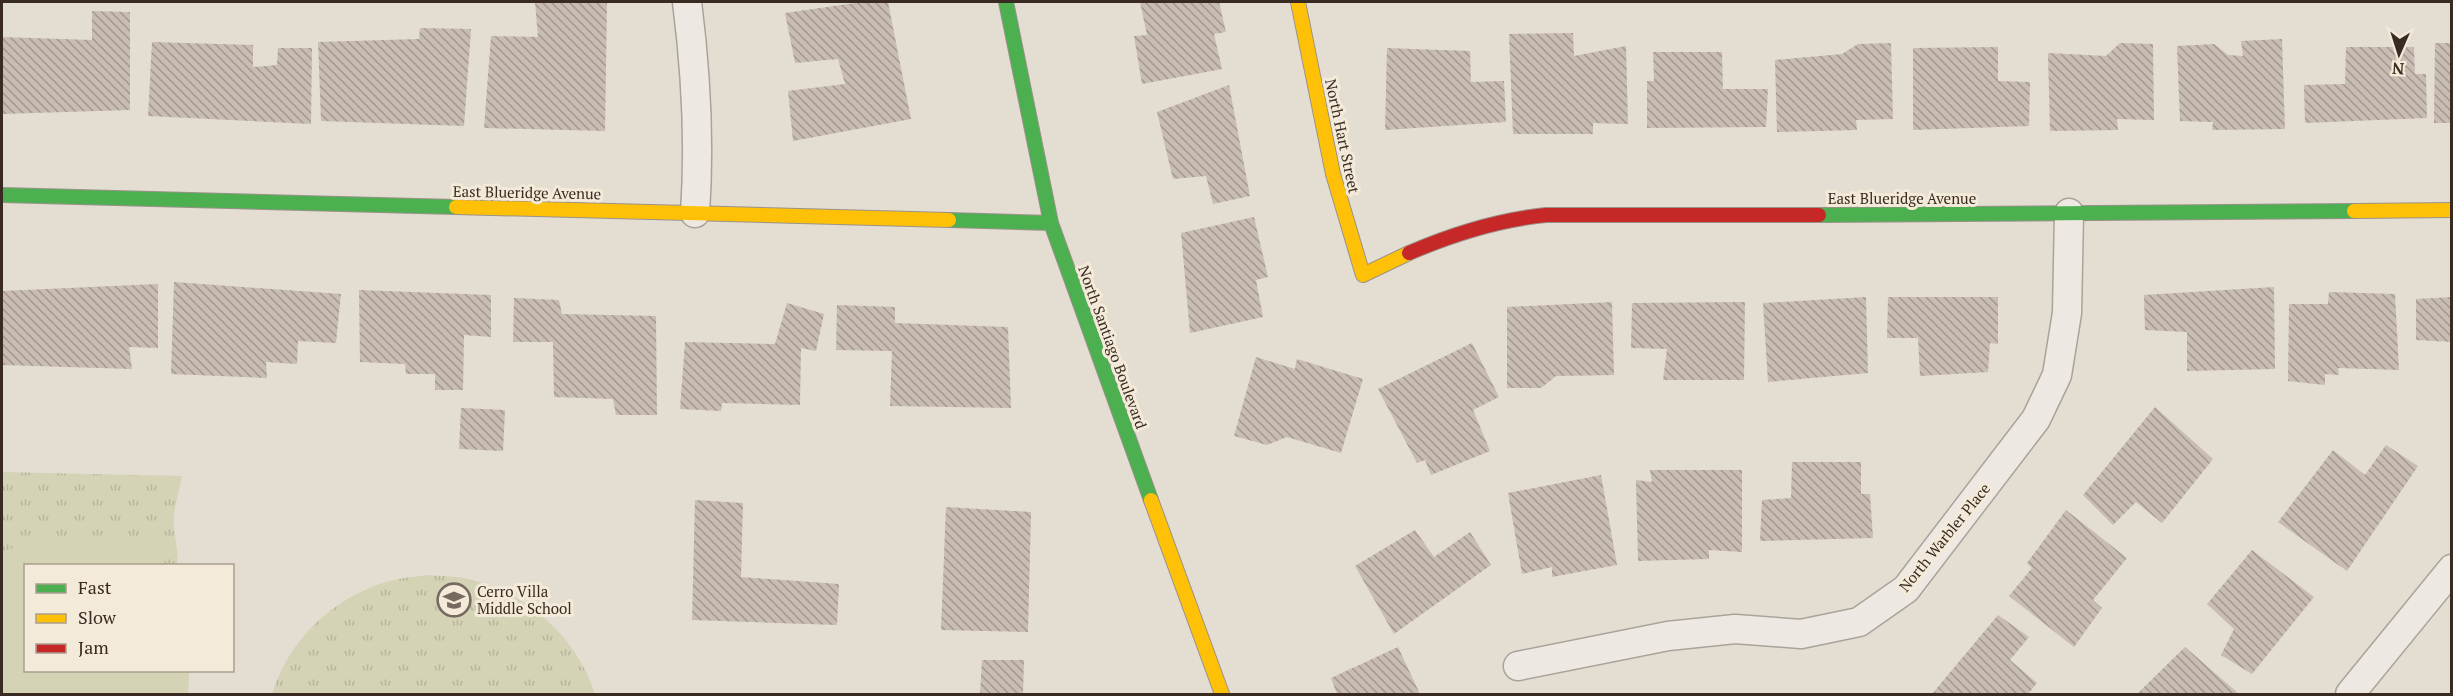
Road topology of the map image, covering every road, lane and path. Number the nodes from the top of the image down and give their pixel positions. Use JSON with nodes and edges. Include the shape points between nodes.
{"nodes":[{"id":1,"x":687,"y":2,"type":"edge"},
{"id":2,"x":1006,"y":2,"type":"edge"},
{"id":3,"x":1298,"y":2,"type":"edge"},
{"id":4,"x":2,"y":195,"type":"edge"},
{"id":5,"x":2451,"y":210,"type":"edge"},
{"id":6,"x":695,"y":213,"type":"junction"},
{"id":7,"x":2069,"y":213,"type":"junction"},
{"id":8,"x":1051,"y":223,"type":"junction"},
{"id":9,"x":1363,"y":274,"type":"joint"},
{"id":10,"x":2451,"y":570,"type":"edge"},
{"id":11,"x":1518,"y":666,"type":"dead end"},
{"id":12,"x":1222,"y":694,"type":"edge"},
{"id":13,"x":2350,"y":694,"type":"edge"}],
"edges":[{"from":1,"to":6,"type":"street","via":[[696,80]]},
{"from":2,"to":8,"type":"street","name":"North Santiago Boulevard"},
{"from":3,"to":9,"type":"street","name":"North Hart Street","via":[[1338,197]]},
{"from":4,"to":6,"type":"street","name":"East Blueridge Avenue"},
{"from":5,"to":7,"type":"street","name":"East Blueridge Avenue"},
{"from":6,"to":8,"type":"street","name":"East Blueridge Avenue"},
{"from":7,"to":9,"type":"street","name":"East Blueridge Avenue","via":[[1546,215],[1503,220],[1458,234]]},
{"from":7,"to":11,"type":"street","name":"North Warbler Place","via":[[2067,313],[2057,375],[2036,419],[1906,589],[1859,622],[1801,634],[1735,629],[1668,636]]},
{"from":8,"to":12,"type":"street","name":"North Santiago Boulevard"},
{"from":10,"to":13,"type":"street"}]}
